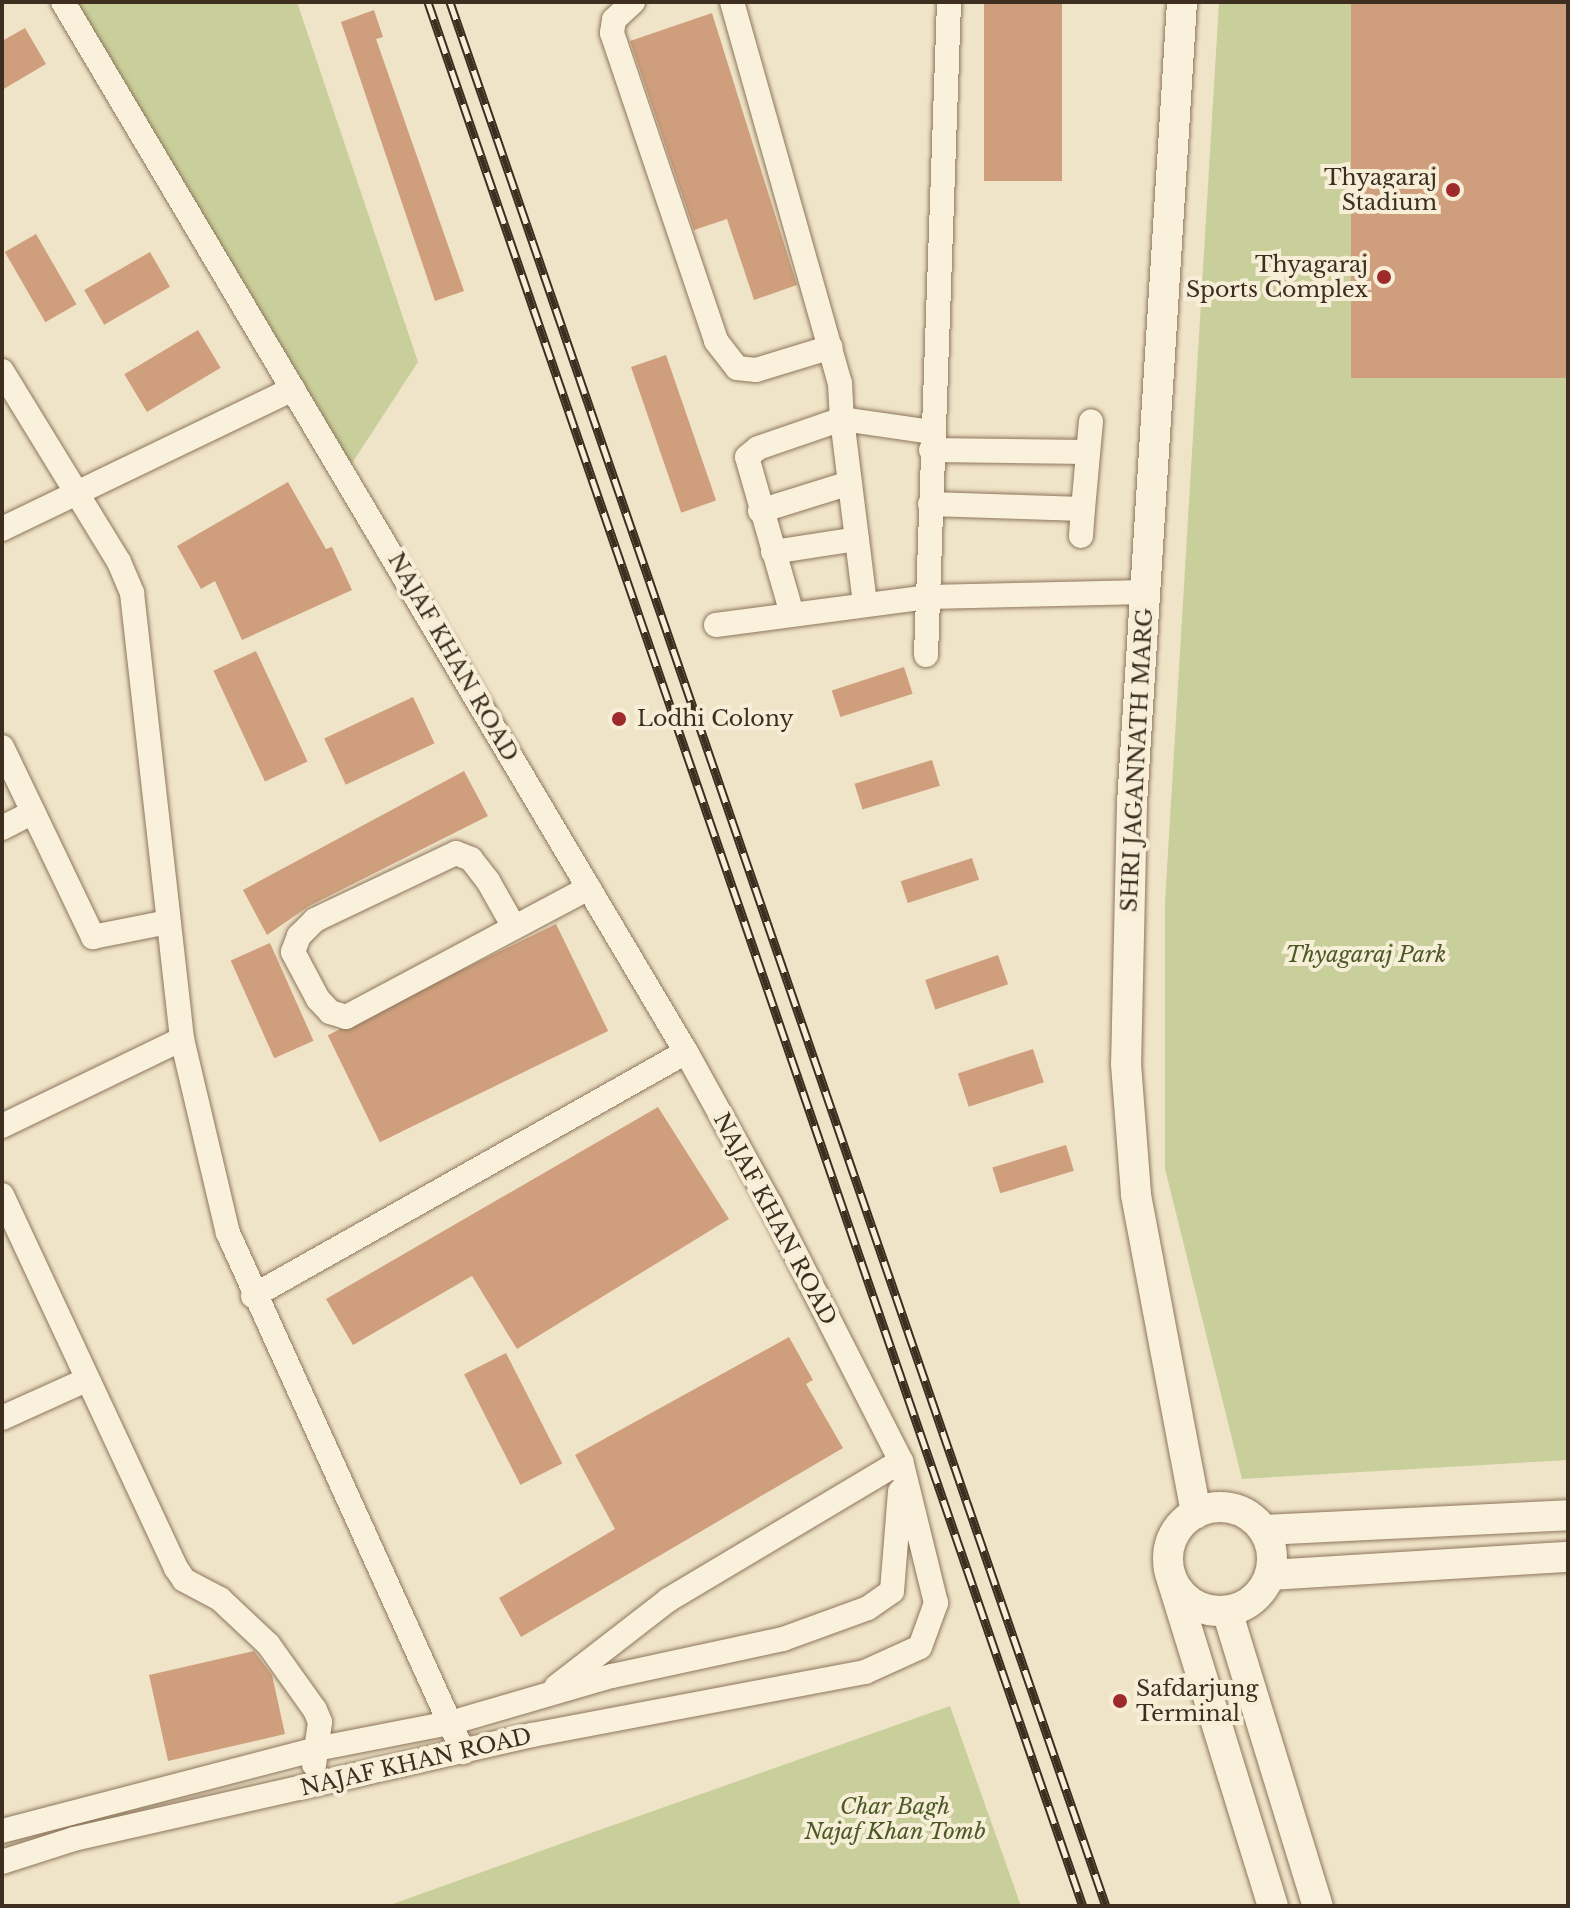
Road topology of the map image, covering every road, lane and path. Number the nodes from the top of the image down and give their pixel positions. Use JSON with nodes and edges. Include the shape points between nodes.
{"nodes":[{"id":1,"x":63,"y":2,"type":"edge"},
{"id":2,"x":633,"y":2,"type":"edge"},
{"id":3,"x":732,"y":2,"type":"edge"},
{"id":4,"x":949,"y":2,"type":"edge"},
{"id":5,"x":1182,"y":2,"type":"edge"},
{"id":6,"x":831,"y":347,"type":"junction"},
{"id":7,"x":2,"y":371,"type":"edge"},
{"id":8,"x":293,"y":389,"type":"junction"},
{"id":9,"x":842,"y":419,"type":"junction"},
{"id":10,"x":1091,"y":421,"type":"dead end"},
{"id":11,"x":931,"y":441,"type":"junction"},
{"id":12,"x":1088,"y":452,"type":"junction"},
{"id":13,"x":850,"y":483,"type":"junction"},
{"id":14,"x":74,"y":495,"type":"junction"},
{"id":15,"x":930,"y":504,"type":"junction"},
{"id":16,"x":1083,"y":509,"type":"junction"},
{"id":17,"x":760,"y":511,"type":"junction"},
{"id":18,"x":2,"y":529,"type":"edge"},
{"id":19,"x":1081,"y":536,"type":"dead end"},
{"id":20,"x":857,"y":539,"type":"junction"},
{"id":21,"x":773,"y":552,"type":"junction"},
{"id":22,"x":1145,"y":592,"type":"junction"},
{"id":23,"x":929,"y":597,"type":"junction"},
{"id":24,"x":865,"y":604,"type":"junction"},
{"id":25,"x":792,"y":614,"type":"junction"},
{"id":26,"x":716,"y":625,"type":"dead end"},
{"id":27,"x":926,"y":655,"type":"dead end"},
{"id":28,"x":2,"y":747,"type":"edge"},
{"id":29,"x":33,"y":812,"type":"junction"},
{"id":30,"x":2,"y":828,"type":"edge"},
{"id":31,"x":589,"y":888,"type":"junction"},
{"id":32,"x":168,"y":922,"type":"junction"},
{"id":33,"x":514,"y":927,"type":"junction"},
{"id":34,"x":182,"y":1039,"type":"junction"},
{"id":35,"x":686,"y":1052,"type":"junction"},
{"id":36,"x":2,"y":1126,"type":"edge"},
{"id":37,"x":2,"y":1195,"type":"edge"},
{"id":38,"x":253,"y":1296,"type":"junction"},
{"id":39,"x":86,"y":1380,"type":"junction"},
{"id":40,"x":2,"y":1418,"type":"edge"},
{"id":41,"x":901,"y":1461,"type":"junction"},
{"id":42,"x":1196,"y":1513,"type":"junction"},
{"id":43,"x":1568,"y":1515,"type":"edge"},
{"id":44,"x":1264,"y":1530,"type":"junction"},
{"id":45,"x":1568,"y":1557,"type":"edge"},
{"id":46,"x":1270,"y":1575,"type":"junction"},
{"id":47,"x":1172,"y":1580,"type":"junction"},
{"id":48,"x":1227,"y":1611,"type":"junction"},
{"id":49,"x":545,"y":1695,"type":"junction"},
{"id":50,"x":450,"y":1723,"type":"junction"},
{"id":51,"x":316,"y":1749,"type":"junction"},
{"id":52,"x":463,"y":1752,"type":"junction"},
{"id":53,"x":310,"y":1787,"type":"junction"},
{"id":54,"x":2,"y":1831,"type":"edge"},
{"id":55,"x":3,"y":1858,"type":"edge"},
{"id":56,"x":1273,"y":1906,"type":"edge"},
{"id":57,"x":1318,"y":1906,"type":"edge"}],
"edges":[{"from":1,"to":8,"type":"street","name":"NAJAF KHAN ROAD"},
{"from":2,"to":6,"type":"street","via":[[614,20],[612,33],[716,341],[737,368],[756,370]]},
{"from":3,"to":6,"type":"street"},
{"from":4,"to":11,"type":"street"},
{"from":5,"to":22,"type":"street","name":"SHRI JAGANNATH MARG"},
{"from":6,"to":9,"type":"street"},
{"from":7,"to":14,"type":"street"},
{"from":8,"to":14,"type":"street"},
{"from":8,"to":31,"type":"street","name":"NAJAF KHAN ROAD"},
{"from":9,"to":11,"type":"street"},
{"from":9,"to":13,"type":"street"},
{"from":9,"to":17,"type":"street","via":[[758,448],[747,457]]},
{"from":10,"to":12,"type":"street"},
{"from":11,"to":12,"type":"street"},
{"from":11,"to":15,"type":"street"},
{"from":12,"to":16,"type":"street"},
{"from":13,"to":17,"type":"street"},
{"from":13,"to":20,"type":"street"},
{"from":14,"to":18,"type":"street"},
{"from":14,"to":32,"type":"street","via":[[119,562],[137,615]]},
{"from":15,"to":16,"type":"street"},
{"from":15,"to":23,"type":"street"},
{"from":16,"to":19,"type":"street"},
{"from":17,"to":21,"type":"street"},
{"from":20,"to":21,"type":"street"},
{"from":20,"to":24,"type":"street"},
{"from":21,"to":25,"type":"street"},
{"from":22,"to":23,"type":"street"},
{"from":22,"to":42,"type":"street","name":"SHRI JAGANNATH MARG","via":[[1132,803],[1128,1121],[1136,1195]]},
{"from":23,"to":24,"type":"street"},
{"from":23,"to":27,"type":"street"},
{"from":24,"to":25,"type":"street"},
{"from":25,"to":26,"type":"street"},
{"from":28,"to":29,"type":"street"},
{"from":29,"to":30,"type":"street"},
{"from":29,"to":32,"type":"street","via":[[93,937]]},
{"from":31,"to":33,"type":"street"},
{"from":31,"to":35,"type":"street","name":"NAJAF KHAN ROAD"},
{"from":32,"to":34,"type":"street"},
{"from":33,"to":33,"type":"street","via":[[346,1017],[330,1012],[318,999],[293,952],[299,936],[315,920],[456,853],[471,859]]},
{"from":34,"to":36,"type":"street"},
{"from":34,"to":38,"type":"street","via":[[228,1233]]},
{"from":35,"to":38,"type":"street"},
{"from":35,"to":41,"type":"street","name":"NAJAF KHAN ROAD"},
{"from":37,"to":39,"type":"street"},
{"from":38,"to":50,"type":"street","via":[[302,1388]]},
{"from":39,"to":40,"type":"street"},
{"from":39,"to":51,"type":"street","via":[[176,1568],[184,1580],[220,1599],[268,1644],[315,1710],[320,1722]]},
{"from":41,"to":49,"type":"street","via":[[668,1600]]},
{"from":41,"to":49,"type":"street","via":[[892,1591],[868,1608],[783,1639]]},
{"from":41,"to":52,"type":"street","name":"NAJAF KHAN ROAD","via":[[936,1603],[920,1647],[865,1672]]},
{"from":42,"to":44,"type":"street","via":[[1235,1508]]},
{"from":42,"to":47,"type":"street","via":[[1176,1530],[1169,1547]]},
{"from":43,"to":44,"type":"street"},
{"from":44,"to":46,"type":"street","via":[[1272,1547]]},
{"from":45,"to":46,"type":"street"},
{"from":46,"to":48,"type":"street","via":[[1249,1603]]},
{"from":47,"to":48,"type":"street","via":[[1199,1607]]},
{"from":47,"to":56,"type":"street"},
{"from":48,"to":57,"type":"street"},
{"from":49,"to":50,"type":"street"},
{"from":50,"to":51,"type":"street"},
{"from":50,"to":52,"type":"street"},
{"from":51,"to":53,"type":"street"},
{"from":51,"to":54,"type":"street"},
{"from":52,"to":53,"type":"street","name":"NAJAF KHAN ROAD"},
{"from":53,"to":55,"type":"street","name":"NAJAF KHAN ROAD"}]}
